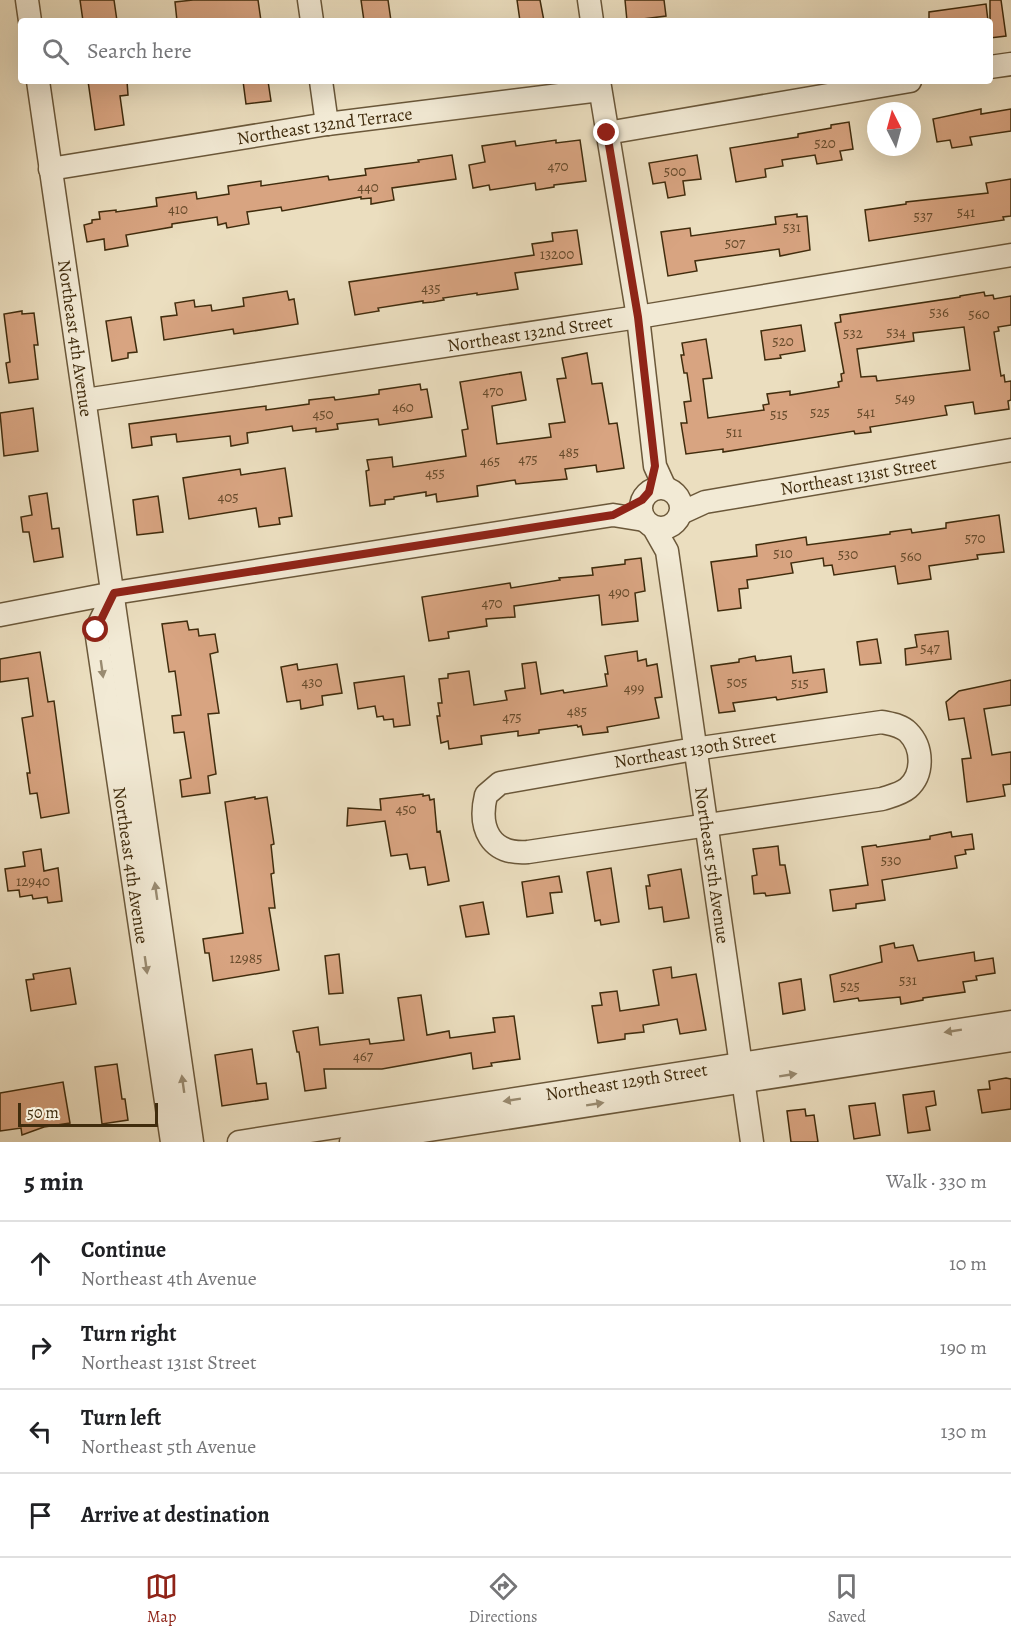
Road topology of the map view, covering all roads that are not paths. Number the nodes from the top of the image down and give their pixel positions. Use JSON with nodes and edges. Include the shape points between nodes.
{"nodes":[{"id":1,"x":27,"y":0,"type":"edge"},
{"id":2,"x":309,"y":0,"type":"edge"},
{"id":3,"x":590,"y":0,"type":"edge"},
{"id":4,"x":30,"y":18,"type":"edge"},
{"id":5,"x":312,"y":18,"type":"edge"},
{"id":6,"x":592,"y":18,"type":"edge"},
{"id":7,"x":1011,"y":64,"type":"edge"},
{"id":8,"x":993,"y":67,"type":"edge"},
{"id":9,"x":38,"y":84,"type":"edge"},
{"id":10,"x":321,"y":84,"type":"edge"},
{"id":11,"x":893,"y":84,"type":"edge"},
{"id":12,"x":600,"y":85,"type":"edge"},
{"id":13,"x":327,"y":124,"type":"junction"},
{"id":14,"x":607,"y":133,"type":"junction"},
{"id":15,"x":50,"y":169,"type":"junction"},
{"id":16,"x":1011,"y":255,"type":"edge"},
{"id":17,"x":638,"y":317,"type":"junction"},
{"id":18,"x":85,"y":400,"type":"junction"},
{"id":19,"x":1011,"y":450,"type":"edge"},
{"id":20,"x":660,"y":507,"type":"junction"},
{"id":21,"x":114,"y":593,"type":"junction"},
{"id":22,"x":0,"y":615,"type":"edge"},
{"id":23,"x":694,"y":749,"type":"junction"},
{"id":24,"x":706,"y":824,"type":"junction"},
{"id":25,"x":1011,"y":1022,"type":"edge"},
{"id":26,"x":1011,"y":1040,"type":"edge"},
{"id":27,"x":742,"y":1073,"type":"junction"},
{"id":28,"x":172,"y":1142,"type":"edge"},
{"id":29,"x":192,"y":1142,"type":"edge"},
{"id":30,"x":239,"y":1142,"type":"edge"},
{"id":31,"x":351,"y":1142,"type":"edge"},
{"id":32,"x":752,"y":1142,"type":"edge"}],
"edges":[{"from":1,"to":4,"type":"street"},
{"from":2,"to":5,"type":"street"},
{"from":3,"to":6,"type":"street"},
{"from":7,"to":8,"type":"street"},
{"from":9,"to":15,"type":"street","name":"Northeast 4th Avenue"},
{"from":10,"to":13,"type":"street"},
{"from":11,"to":14,"type":"street"},
{"from":12,"to":13,"type":"street","name":"Northeast 132nd Terrace"},
{"from":12,"to":14,"type":"street","name":"Northeast 5th Avenue"},
{"from":13,"to":15,"type":"street","name":"Northeast 132nd Terrace"},
{"from":14,"to":17,"type":"street","name":"Northeast 5th Avenue"},
{"from":15,"to":18,"type":"street","name":"Northeast 4th Avenue"},
{"from":16,"to":17,"type":"street","name":"Northeast 132nd Street"},
{"from":17,"to":18,"type":"street","name":"Northeast 132nd Street"},
{"from":17,"to":20,"type":"street","name":"Northeast 5th Avenue"},
{"from":18,"to":21,"type":"street","name":"Northeast 4th Avenue"},
{"from":19,"to":20,"type":"street","name":"Northeast 131st Street"},
{"from":20,"to":21,"type":"street","name":"Northeast 131st Street"},
{"from":20,"to":23,"type":"street","name":"Northeast 5th Avenue"},
{"from":21,"to":22,"type":"street","name":"Northeast 131st Street"},
{"from":21,"to":28,"type":"street","name":"Northeast 4th Avenue","one_way":true,"via":[[96,630]]},
{"from":29,"to":21,"type":"street","name":"Northeast 4th Avenue","one_way":true},
{"from":23,"to":24,"type":"street","name":"Northeast 5th Avenue"},
{"from":23,"to":24,"type":"street","name":"Northeast 130th Street","via":[[500,783],[486,795],[483,822],[491,840],[518,853]]},
{"from":23,"to":24,"type":"street","name":"Northeast 130th Street","via":[[882,722],[908,732],[920,756],[914,781],[898,795]]},
{"from":24,"to":27,"type":"street","name":"Northeast 5th Avenue"},
{"from":25,"to":27,"type":"street","name":"Northeast 129th Street","one_way":true},
{"from":27,"to":26,"type":"street","name":"Northeast 129th Street","one_way":true},
{"from":27,"to":30,"type":"street","name":"Northeast 129th Street","one_way":true},
{"from":31,"to":27,"type":"street","name":"Northeast 129th Street","one_way":true},
{"from":27,"to":32,"type":"street","name":"Northeast 5th Avenue"}]}
